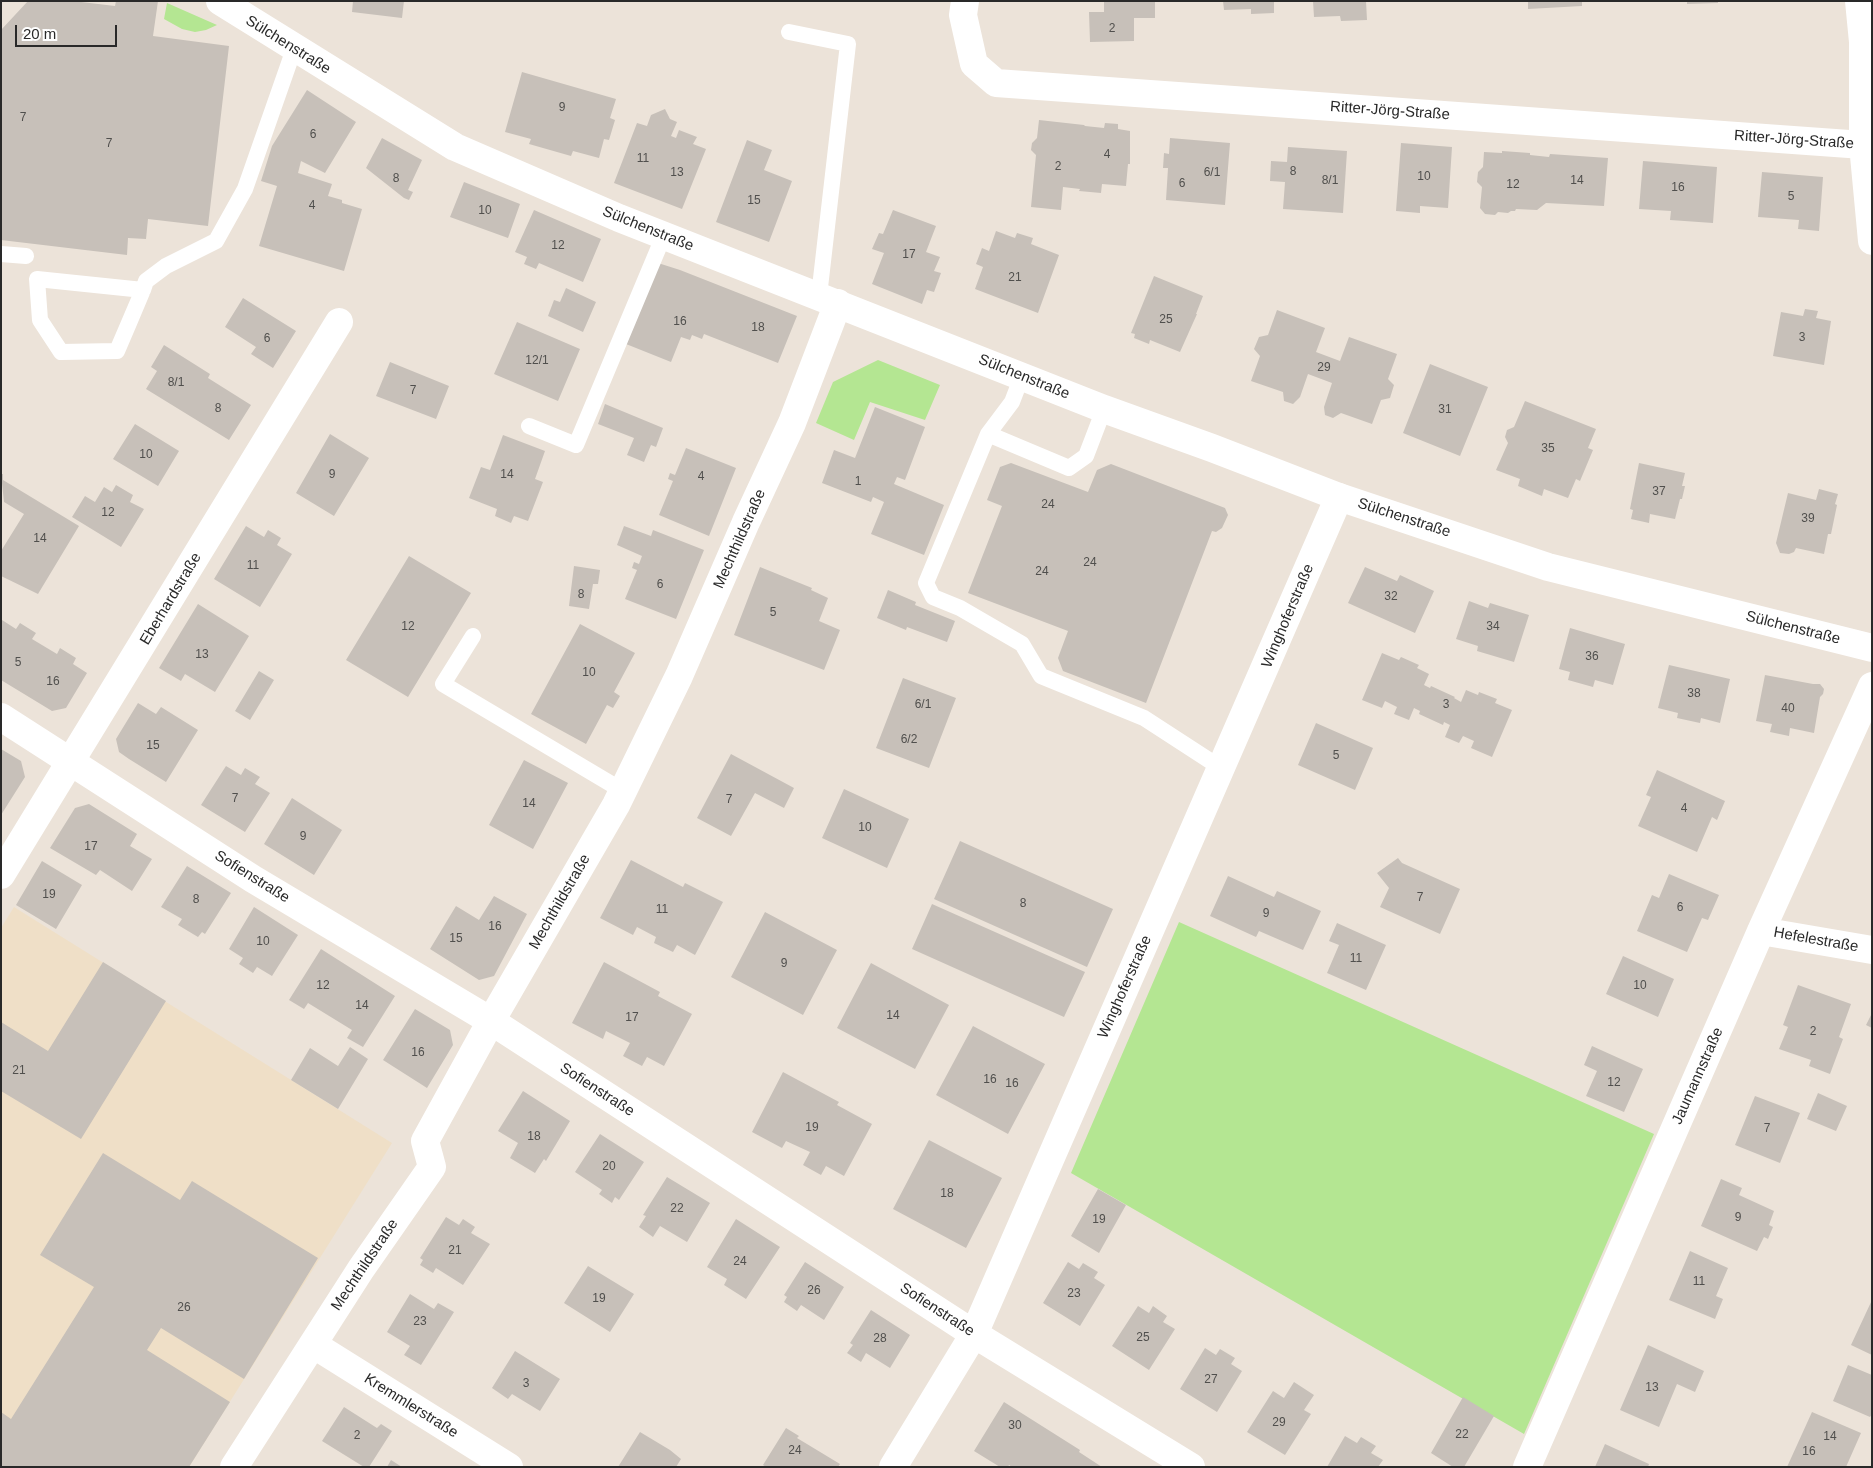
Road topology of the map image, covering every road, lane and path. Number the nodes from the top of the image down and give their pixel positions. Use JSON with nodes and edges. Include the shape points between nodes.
{"nodes":[{"id":1,"x":220,"y":1,"type":"edge"},
{"id":2,"x":1859,"y":1,"type":"edge"},
{"id":3,"x":964,"y":8,"type":"edge"},
{"id":4,"x":789,"y":32,"type":"dead end"},
{"id":5,"x":1867,"y":42,"type":"edge"},
{"id":6,"x":294,"y":49,"type":"junction"},
{"id":7,"x":1863,"y":145,"type":"junction"},
{"id":8,"x":664,"y":236,"type":"junction"},
{"id":9,"x":1872,"y":241,"type":"edge"},
{"id":10,"x":1,"y":254,"type":"edge"},
{"id":11,"x":26,"y":256,"type":"dead end"},
{"id":12,"x":143,"y":290,"type":"junction"},
{"id":13,"x":828,"y":300,"type":"junction"},
{"id":14,"x":339,"y":322,"type":"dead end"},
{"id":15,"x":1022,"y":376,"type":"junction"},
{"id":16,"x":1104,"y":409,"type":"junction"},
{"id":17,"x":529,"y":426,"type":"dead end"},
{"id":18,"x":988,"y":434,"type":"junction"},
{"id":19,"x":1339,"y":497,"type":"junction"},
{"id":20,"x":473,"y":636,"type":"dead end"},
{"id":21,"x":1872,"y":648,"type":"edge"},
{"id":22,"x":1872,"y":686,"type":"edge"},
{"id":23,"x":1,"y":717,"type":"edge"},
{"id":24,"x":71,"y":763,"type":"junction"},
{"id":25,"x":1222,"y":768,"type":"junction"},
{"id":26,"x":623,"y":791,"type":"junction"},
{"id":27,"x":1,"y":875,"type":"edge"},
{"id":28,"x":1761,"y":931,"type":"junction"},
{"id":29,"x":1872,"y":950,"type":"edge"},
{"id":30,"x":491,"y":1021,"type":"junction"},
{"id":31,"x":974,"y":1334,"type":"junction"},
{"id":32,"x":314,"y":1345,"type":"junction"},
{"id":33,"x":234,"y":1467,"type":"edge"},
{"id":34,"x":509,"y":1467,"type":"edge"},
{"id":35,"x":893,"y":1467,"type":"edge"},
{"id":36,"x":1191,"y":1467,"type":"edge"},
{"id":37,"x":1527,"y":1467,"type":"edge"}],
"edges":[{"from":1,"to":6,"type":"street","name":"Sülchenstraße"},
{"from":2,"to":5,"type":"street"},
{"from":3,"to":7,"type":"street","name":"Ritter-Jörg-Straße","via":[[974,64],[996,83]]},
{"from":4,"to":13,"type":"lane","via":[[848,44]]},
{"from":5,"to":7,"type":"street"},
{"from":6,"to":8,"type":"street","name":"Sülchenstraße","via":[[455,147]]},
{"from":6,"to":12,"type":"lane","via":[[245,189],[216,241],[166,266],[146,281]]},
{"from":7,"to":9,"type":"street"},
{"from":8,"to":13,"type":"street","name":"Sülchenstraße"},
{"from":8,"to":17,"type":"lane","via":[[576,445]]},
{"from":10,"to":11,"type":"lane"},
{"from":12,"to":12,"type":"lane","via":[[117,351],[61,352],[40,320],[37,279]]},
{"from":13,"to":15,"type":"street","name":"Sülchenstraße"},
{"from":13,"to":26,"type":"street","name":"Mechthildstraße","via":[[792,424],[679,676]]},
{"from":14,"to":24,"type":"street","name":"Eberhardstraße"},
{"from":15,"to":16,"type":"street","name":"Sülchenstraße"},
{"from":15,"to":18,"type":"lane","via":[[1012,402]]},
{"from":16,"to":18,"type":"lane","via":[[1086,456],[1069,468]]},
{"from":16,"to":19,"type":"street","name":"Sülchenstraße"},
{"from":18,"to":25,"type":"lane","via":[[926,584],[933,597],[960,608],[1022,644],[1041,676],[1144,718]]},
{"from":19,"to":21,"type":"street","name":"Sülchenstraße","via":[[1548,567]]},
{"from":19,"to":25,"type":"street","name":"Winghoferstraße"},
{"from":20,"to":26,"type":"lane","via":[[443,684]]},
{"from":22,"to":28,"type":"street","name":"Jaumannstraße"},
{"from":23,"to":24,"type":"street","name":"Sofienstraße"},
{"from":24,"to":27,"type":"street","name":"Eberhardstraße"},
{"from":24,"to":30,"type":"street","name":"Sofienstraße","via":[[253,879]]},
{"from":25,"to":31,"type":"street","name":"Winghoferstraße"},
{"from":26,"to":30,"type":"street","name":"Mechthildstraße"},
{"from":28,"to":29,"type":"street","name":"Hefelestraße"},
{"from":28,"to":37,"type":"street","name":"Jaumannstraße"},
{"from":30,"to":31,"type":"street","name":"Sofienstraße"},
{"from":30,"to":32,"type":"street","name":"Mechthildstraße","via":[[426,1141],[432,1167],[361,1269]]},
{"from":31,"to":35,"type":"street","name":"Winghoferstraße"},
{"from":31,"to":36,"type":"street","name":"Sofienstraße"},
{"from":32,"to":33,"type":"street","name":"Mechthildstraße"},
{"from":32,"to":34,"type":"street","name":"Kremmlerstraße"}]}
